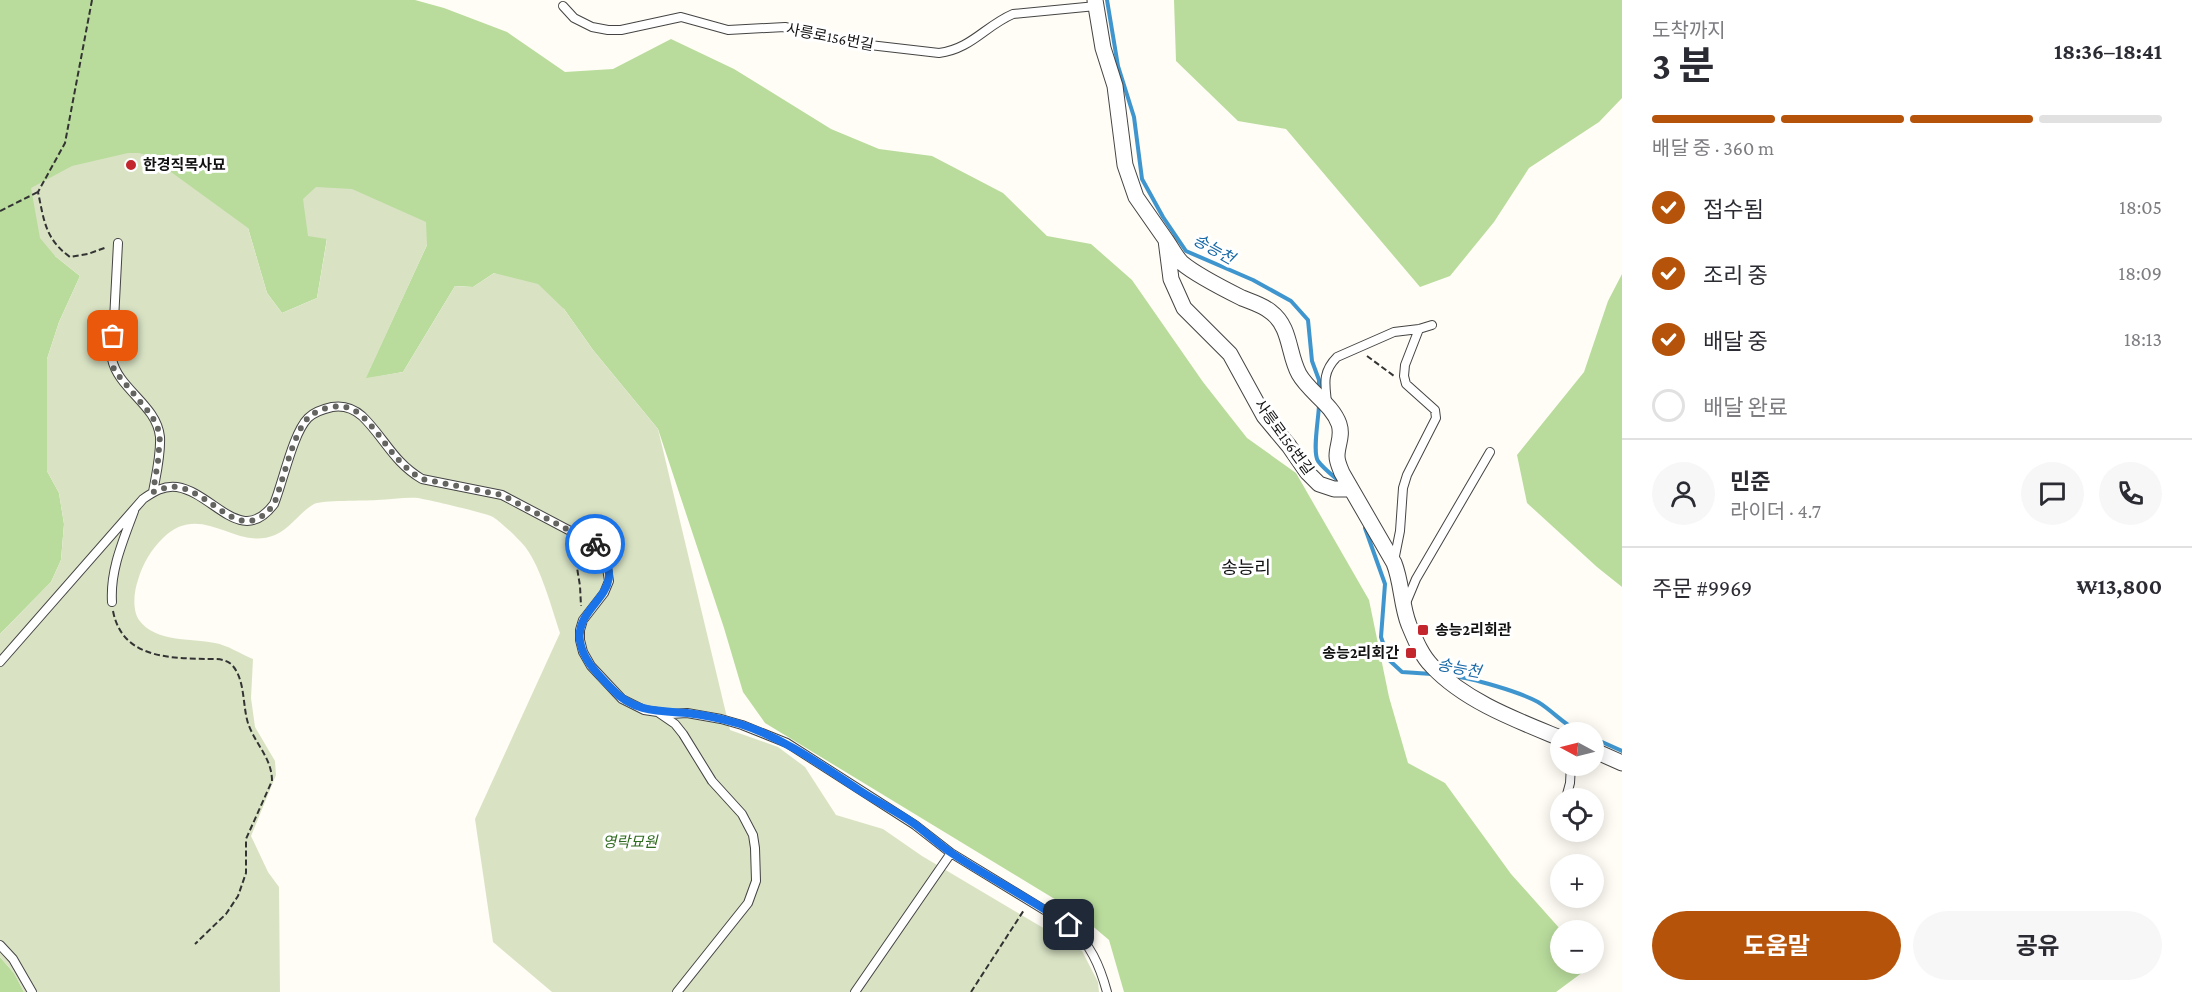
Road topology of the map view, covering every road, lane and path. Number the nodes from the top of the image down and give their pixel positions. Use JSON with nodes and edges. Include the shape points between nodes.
{"nodes":[{"id":1,"x":92,"y":0,"type":"edge"},
{"id":2,"x":1096,"y":3,"type":"edge"},
{"id":3,"x":563,"y":6,"type":"dead end"},
{"id":4,"x":38,"y":192,"type":"junction"},
{"id":5,"x":0,"y":211,"type":"edge"},
{"id":6,"x":1166,"y":240,"type":"junction"},
{"id":7,"x":118,"y":243,"type":"joint"},
{"id":8,"x":1432,"y":325,"type":"dead end"},
{"id":9,"x":1419,"y":329,"type":"junction"},
{"id":10,"x":1356,"y":349,"type":"junction"},
{"id":11,"x":1406,"y":384,"type":"junction"},
{"id":12,"x":1325,"y":403,"type":"junction"},
{"id":13,"x":1490,"y":452,"type":"dead end"},
{"id":14,"x":1351,"y":489,"type":"junction"},
{"id":15,"x":153,"y":492,"type":"junction"},
{"id":16,"x":136,"y":507,"type":"junction"},
{"id":17,"x":569,"y":529,"type":"junction"},
{"id":18,"x":1394,"y":563,"type":"junction"},
{"id":19,"x":112,"y":602,"type":"joint"},
{"id":20,"x":1404,"y":607,"type":"junction"},
{"id":21,"x":580,"y":630,"type":"junction"},
{"id":22,"x":0,"y":662,"type":"edge"},
{"id":23,"x":658,"y":712,"type":"junction"},
{"id":24,"x":1550,"y":734,"type":"edge"},
{"id":25,"x":1604,"y":755,"type":"edge"},
{"id":26,"x":1622,"y":763,"type":"edge"},
{"id":27,"x":951,"y":853,"type":"junction"},
{"id":28,"x":1030,"y":900,"type":"junction"},
{"id":29,"x":195,"y":944,"type":"dead end"},
{"id":30,"x":0,"y":945,"type":"edge"},
{"id":31,"x":32,"y":992,"type":"edge"},
{"id":32,"x":677,"y":992,"type":"edge"},
{"id":33,"x":855,"y":992,"type":"edge"},
{"id":34,"x":971,"y":992,"type":"edge"},
{"id":35,"x":1107,"y":992,"type":"edge"}],
"edges":[{"from":1,"to":4,"type":"path","via":[[65,143]]},
{"from":2,"to":3,"type":"lane","name":"사릉로156번길","via":[[1012,14],[972,42],[939,53],[861,44],[785,27],[728,30],[681,17],[608,30],[574,18]]},
{"from":2,"to":6,"type":"street","name":"사릉로156번길","via":[[1103,48],[1115,87],[1130,183]]},
{"from":4,"to":5,"type":"path"},
{"from":4,"to":7,"type":"path","via":[[45,228],[56,247],[70,257]]},
{"from":6,"to":12,"type":"street","name":"사릉로156번길","via":[[1180,261],[1278,318],[1301,378]]},
{"from":6,"to":14,"type":"street","name":"사릉로156번길","via":[[1171,279],[1184,308],[1230,354],[1264,416],[1320,484]]},
{"from":7,"to":15,"type":"lane","via":[[112,359],[114,370],[158,429]]},
{"from":8,"to":9,"type":"lane"},
{"from":9,"to":10,"type":"lane","via":[[1394,332]]},
{"from":9,"to":11,"type":"lane","via":[[1405,365]]},
{"from":10,"to":11,"type":"path"},
{"from":10,"to":12,"type":"lane","via":[[1337,357],[1326,371]]},
{"from":11,"to":18,"type":"lane","via":[[1435,410],[1436,418],[1403,488]]},
{"from":12,"to":14,"type":"street","name":"사릉로156번길","via":[[1339,424],[1338,463]]},
{"from":13,"to":20,"type":"lane","via":[[1416,579]]},
{"from":14,"to":18,"type":"street","name":"사릉로156번길"},
{"from":15,"to":16,"type":"lane"},
{"from":15,"to":17,"type":"lane","via":[[177,487],[239,520],[257,521],[274,504],[306,420],[316,412],[342,406],[363,417],[394,457],[422,479],[502,495]]},
{"from":16,"to":19,"type":"lane","via":[[116,560]]},
{"from":16,"to":22,"type":"lane"},
{"from":17,"to":21,"type":"path","via":[[580,586]]},
{"from":17,"to":21,"type":"lane","via":[[595,544],[609,572],[604,593]]},
{"from":18,"to":20,"type":"street","name":"사릉로156번길"},
{"from":19,"to":29,"type":"path","via":[[116,625],[134,645],[170,657],[221,659],[233,666],[249,725],[272,771],[272,781],[246,839],[246,873],[238,896],[226,914]]},
{"from":20,"to":24,"type":"street","name":"사릉로156번길","via":[[1430,664],[1452,684],[1505,715]]},
{"from":21,"to":23,"type":"lane","via":[[586,659],[614,692],[644,710]]},
{"from":23,"to":27,"type":"lane","via":[[721,719],[787,743],[915,825]]},
{"from":23,"to":32,"type":"lane","via":[[679,729],[712,781],[742,814],[755,848],[756,881],[748,903]]},
{"from":25,"to":26,"type":"street"},
{"from":27,"to":28,"type":"lane"},
{"from":27,"to":33,"type":"lane"},
{"from":28,"to":34,"type":"path"},
{"from":28,"to":35,"type":"lane","via":[[1081,935],[1097,961]]},
{"from":30,"to":31,"type":"lane"}]}
